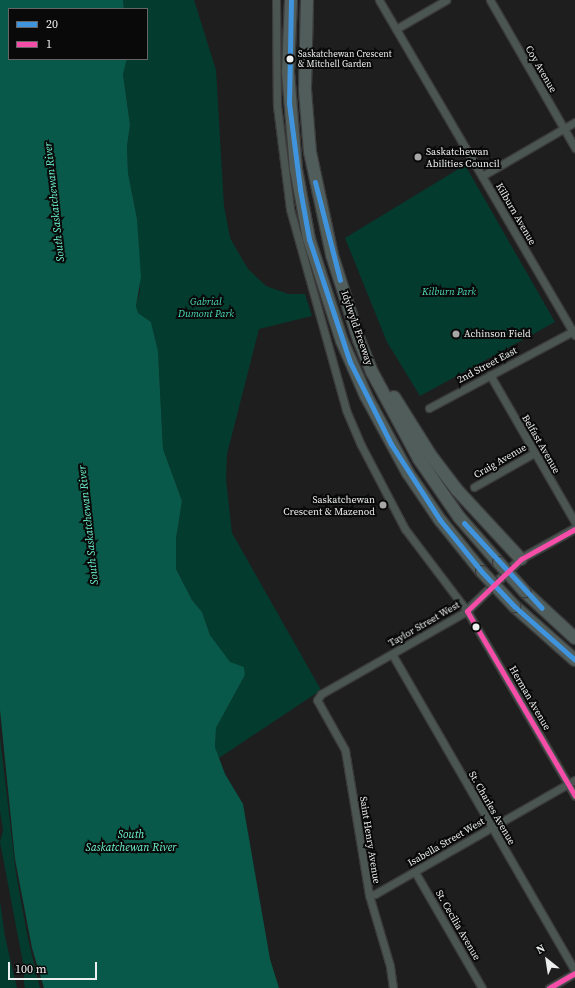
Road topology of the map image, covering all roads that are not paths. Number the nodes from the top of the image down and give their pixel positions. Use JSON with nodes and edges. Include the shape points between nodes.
{"nodes":[{"id":1,"x":276,"y":0,"type":"edge"},
{"id":2,"x":291,"y":0,"type":"edge"},
{"id":3,"x":307,"y":0,"type":"edge"},
{"id":4,"x":379,"y":0,"type":"edge"},
{"id":5,"x":446,"y":0,"type":"edge"},
{"id":6,"x":490,"y":0,"type":"edge"},
{"id":7,"x":396,"y":29,"type":"junction"},
{"id":8,"x":575,"y":122,"type":"edge"},
{"id":9,"x":564,"y":128,"type":"junction"},
{"id":10,"x":575,"y":148,"type":"edge"},
{"id":11,"x":482,"y":176,"type":"junction"},
{"id":12,"x":332,"y":255,"type":"junction"},
{"id":13,"x":574,"y":332,"type":"edge"},
{"id":14,"x":490,"y":376,"type":"junction"},
{"id":15,"x":429,"y":408,"type":"dead end"},
{"id":16,"x":534,"y":453,"type":"junction"},
{"id":17,"x":474,"y":487,"type":"dead end"},
{"id":18,"x":575,"y":522,"type":"edge"},
{"id":19,"x":575,"y":529,"type":"edge"},
{"id":20,"x":521,"y":559,"type":"junction"},
{"id":21,"x":468,"y":610,"type":"junction"},
{"id":22,"x":575,"y":638,"type":"edge"},
{"id":23,"x":392,"y":654,"type":"junction"},
{"id":24,"x":575,"y":660,"type":"edge"},
{"id":25,"x":317,"y":700,"type":"joint"},
{"id":26,"x":575,"y":780,"type":"edge"},
{"id":27,"x":568,"y":784,"type":"junction"},
{"id":28,"x":575,"y":796,"type":"edge"},
{"id":29,"x":492,"y":828,"type":"junction"},
{"id":30,"x":416,"y":872,"type":"junction"},
{"id":31,"x":369,"y":896,"type":"junction"},
{"id":32,"x":575,"y":972,"type":"edge"},
{"id":33,"x":393,"y":988,"type":"edge"},
{"id":34,"x":482,"y":988,"type":"edge"},
{"id":35,"x":549,"y":988,"type":"edge"}],
"edges":[{"from":1,"to":21,"type":"street","name":"Herman Avenue","via":[[277,106],[290,208],[346,410],[361,445],[405,529]]},
{"from":2,"to":24,"type":"highway","name":"Idylwyld Freeway","bridge":true,"via":[[288,72],[296,169],[309,239],[342,341],[366,396],[404,467],[440,520],[482,572],[514,606]]},
{"from":3,"to":12,"type":"highway","name":"Idylwyld Freeway","via":[[307,118],[318,194]]},
{"from":4,"to":7,"type":"street","name":"Kilburn Avenue"},
{"from":5,"to":7,"type":"street"},
{"from":6,"to":9,"type":"street","name":"Coy Avenue"},
{"from":7,"to":11,"type":"street","name":"Kilburn Avenue"},
{"from":8,"to":9,"type":"street"},
{"from":9,"to":10,"type":"street","name":"Coy Avenue"},
{"from":9,"to":11,"type":"street"},
{"from":11,"to":13,"type":"street","name":"Kilburn Avenue"},
{"from":12,"to":20,"type":"highway","via":[[374,359],[410,425],[457,490]]},
{"from":12,"to":22,"type":"highway","name":"Idylwyld Freeway","bridge":true,"via":[[359,340],[401,427],[459,517],[524,591]]},
{"from":13,"to":14,"type":"street","name":"2nd Street East"},
{"from":14,"to":15,"type":"street","name":"2nd Street East"},
{"from":14,"to":16,"type":"street","name":"Belfast Avenue"},
{"from":16,"to":17,"type":"street","name":"Craig Avenue"},
{"from":16,"to":18,"type":"street","name":"Belfast Avenue"},
{"from":19,"to":20,"type":"street","name":"Taylor Street West"},
{"from":20,"to":21,"type":"street","name":"Taylor Street West"},
{"from":21,"to":23,"type":"street","name":"Taylor Street West"},
{"from":21,"to":27,"type":"street","name":"Herman Avenue"},
{"from":23,"to":25,"type":"street","name":"Taylor Street West","via":[[321,694]]},
{"from":23,"to":29,"type":"street","name":"St. Charles Avenue"},
{"from":25,"to":31,"type":"street","name":"Saint Henry Avenue","via":[[345,750]]},
{"from":26,"to":27,"type":"street","name":"Isabella Street West"},
{"from":27,"to":28,"type":"street","name":"Herman Avenue"},
{"from":27,"to":29,"type":"street","name":"Isabella Street West"},
{"from":29,"to":30,"type":"street","name":"Isabella Street West"},
{"from":29,"to":32,"type":"street","name":"St. Charles Avenue"},
{"from":30,"to":31,"type":"street","name":"Isabella Street West"},
{"from":30,"to":34,"type":"street","name":"St. Cecilia Avenue"},
{"from":31,"to":33,"type":"street","name":"Saint Henry Avenue","via":[[390,966]]},
{"from":32,"to":35,"type":"street"}]}
